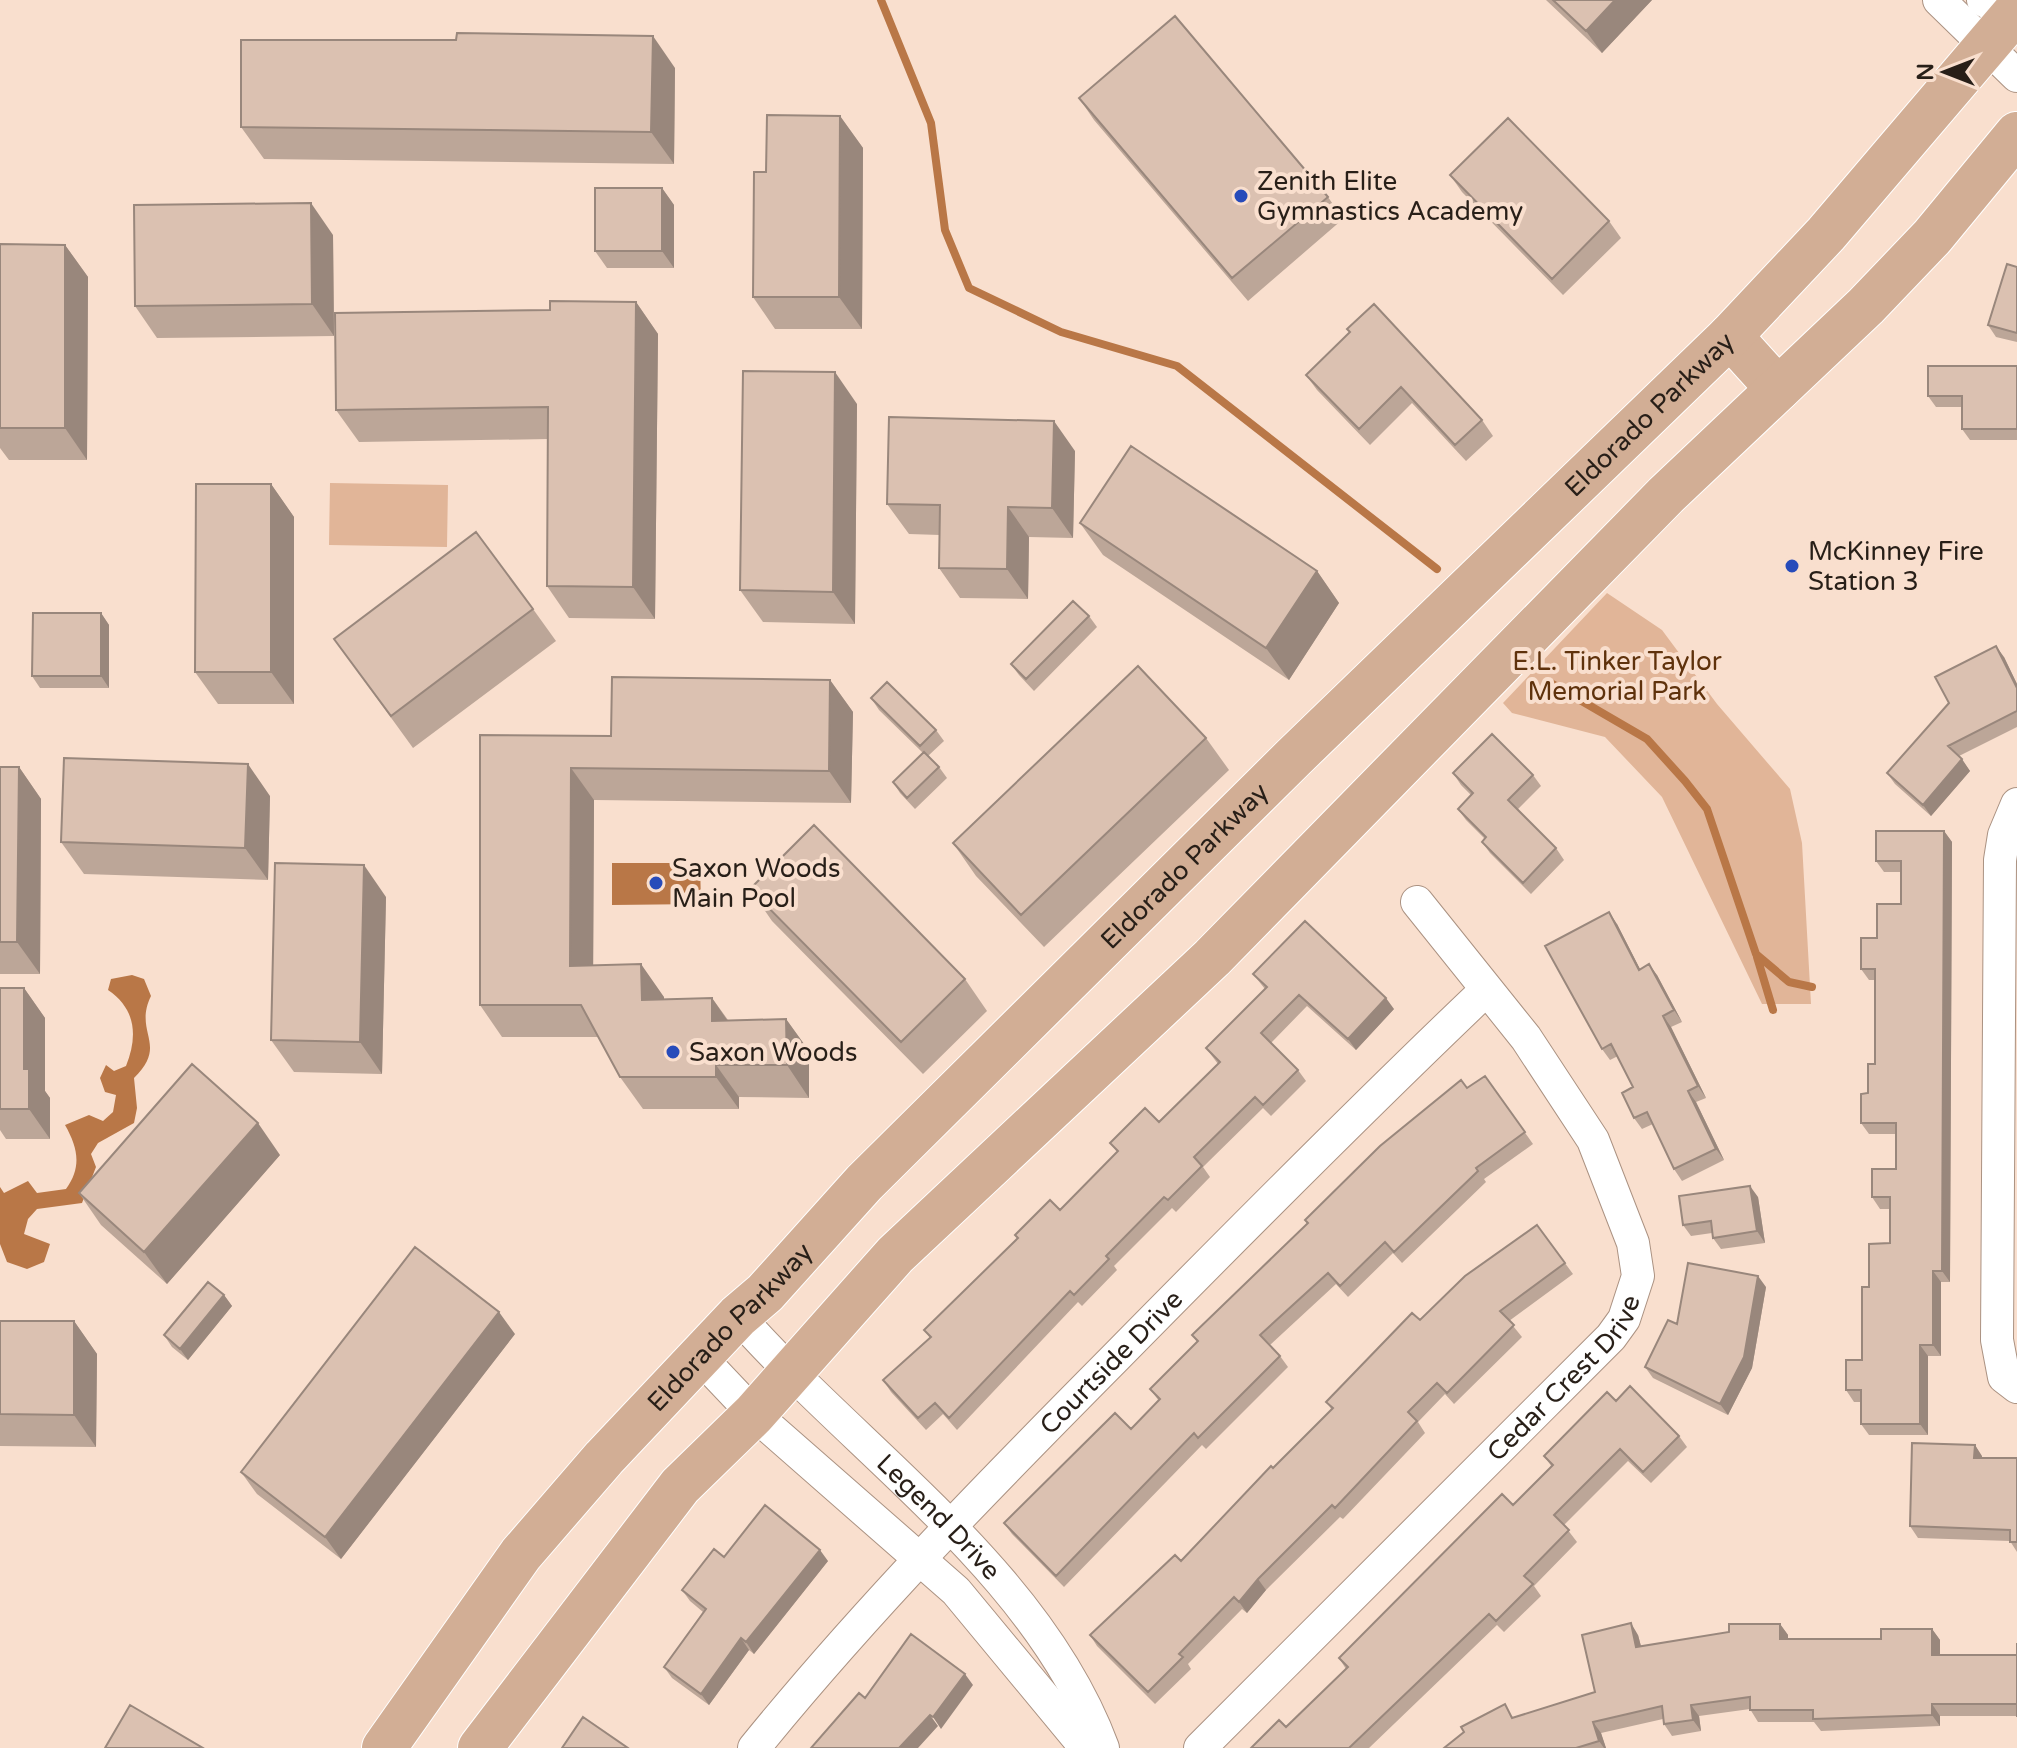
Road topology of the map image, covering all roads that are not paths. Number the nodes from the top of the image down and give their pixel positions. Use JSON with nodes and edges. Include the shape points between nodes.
{"nodes":[{"id":1,"x":1939,"y":0,"type":"edge"},
{"id":2,"x":2008,"y":11,"type":"edge"},
{"id":3,"x":2002,"y":62,"type":"edge"},
{"id":4,"x":2017,"y":134,"type":"edge"},
{"id":5,"x":1730,"y":336,"type":"junction"},
{"id":6,"x":1778,"y":389,"type":"junction"},
{"id":7,"x":2017,"y":804,"type":"edge"},
{"id":8,"x":1417,"y":902,"type":"dead end"},
{"id":9,"x":1486,"y":990,"type":"junction"},
{"id":10,"x":738,"y":1316,"type":"junction"},
{"id":11,"x":700,"y":1357,"type":"junction"},
{"id":12,"x":790,"y":1375,"type":"junction"},
{"id":13,"x":2017,"y":1387,"type":"edge"},
{"id":14,"x":754,"y":1414,"type":"junction"},
{"id":15,"x":949,"y":1524,"type":"junction"},
{"id":16,"x":918,"y":1559,"type":"junction"},
{"id":17,"x":384,"y":1748,"type":"edge"},
{"id":18,"x":480,"y":1748,"type":"edge"},
{"id":19,"x":754,"y":1748,"type":"edge"},
{"id":20,"x":1086,"y":1748,"type":"edge"},
{"id":21,"x":1103,"y":1748,"type":"edge"},
{"id":22,"x":1200,"y":1748,"type":"edge"}],
"edges":[{"from":1,"to":3,"type":"street"},
{"from":2,"to":3,"type":"main road","name":"Eldorado Parkway"},
{"from":3,"to":5,"type":"main road","name":"Eldorado Parkway"},
{"from":4,"to":6,"type":"main road","via":[[1932,237]]},
{"from":5,"to":6,"type":"main road"},
{"from":5,"to":10,"type":"main road","name":"Eldorado Parkway","via":[[1282,769],[864,1183]]},
{"from":6,"to":12,"type":"main road","via":[[1666,495],[1212,958],[895,1255]]},
{"from":7,"to":13,"type":"street","via":[[2000,860],[1997,1340],[2004,1377]]},
{"from":8,"to":9,"type":"street","name":"Cedar Crest Drive"},
{"from":9,"to":15,"type":"street","name":"Courtside Drive","via":[[1357,1112]]},
{"from":9,"to":22,"type":"street","name":"Cedar Crest Drive","via":[[1526,1038],[1593,1140],[1633,1243],[1638,1276],[1633,1296],[1611,1337]]},
{"from":10,"to":11,"type":"main road","name":"Eldorado Parkway"},
{"from":10,"to":12,"type":"street","name":"Legend Drive"},
{"from":11,"to":14,"type":"street","name":"Legend Drive"},
{"from":11,"to":17,"type":"main road","name":"Eldorado Parkway","via":[[521,1554]]},
{"from":12,"to":14,"type":"main road"},
{"from":12,"to":15,"type":"street","name":"Legend Drive"},
{"from":14,"to":16,"type":"street","name":"Legend Drive"},
{"from":14,"to":18,"type":"main road","via":[[680,1486]]},
{"from":15,"to":16,"type":"street","name":"Courtside Drive"},
{"from":15,"to":21,"type":"street","name":"Legend Drive","via":[[1009,1590],[1049,1645],[1090,1713]]},
{"from":16,"to":19,"type":"street","name":"Courtside Drive"},
{"from":16,"to":20,"type":"street","name":"Legend Drive","via":[[956,1591]]}]}
